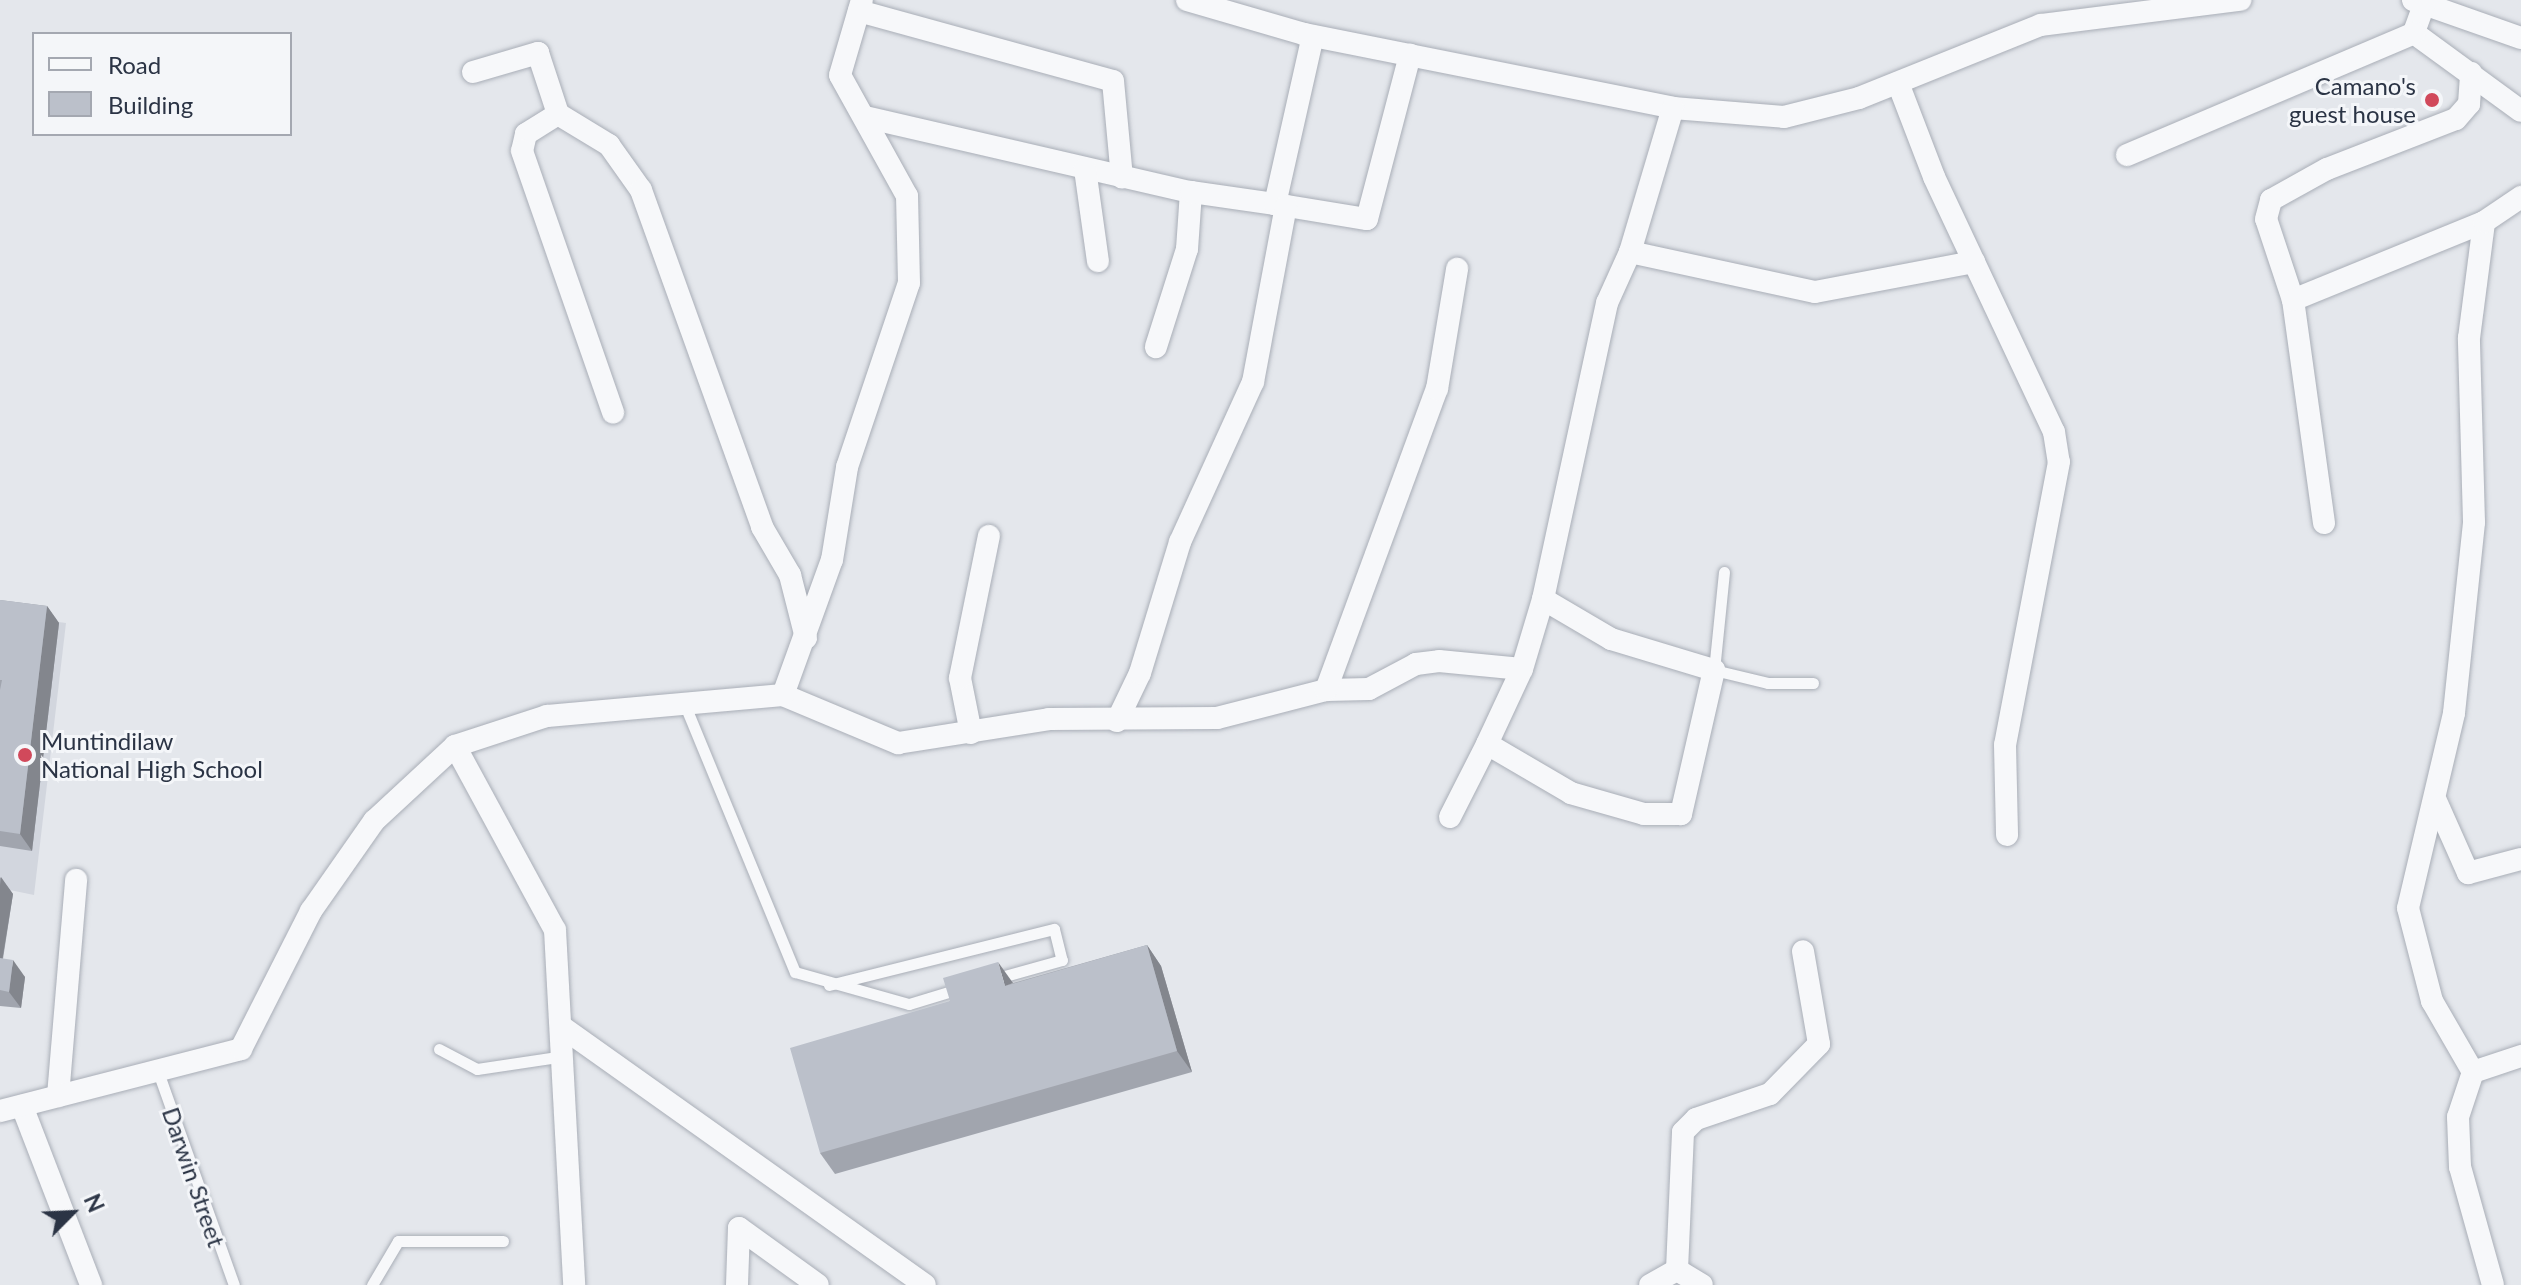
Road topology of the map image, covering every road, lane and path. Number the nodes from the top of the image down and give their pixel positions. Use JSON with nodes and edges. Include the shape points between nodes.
{"nodes":[{"id":1,"x":1187,"y":0,"type":"edge"},
{"id":2,"x":2240,"y":0,"type":"edge"},
{"id":3,"x":2419,"y":1,"type":"edge"},
{"id":4,"x":860,"y":6,"type":"edge"},
{"id":5,"x":2414,"y":33,"type":"junction"},
{"id":6,"x":1313,"y":36,"type":"junction"},
{"id":7,"x":2521,"y":38,"type":"edge"},
{"id":8,"x":1410,"y":55,"type":"junction"},
{"id":9,"x":473,"y":72,"type":"dead end"},
{"id":10,"x":2471,"y":73,"type":"junction"},
{"id":11,"x":1898,"y":83,"type":"junction"},
{"id":12,"x":1673,"y":108,"type":"junction"},
{"id":13,"x":2521,"y":111,"type":"edge"},
{"id":14,"x":558,"y":114,"type":"junction"},
{"id":15,"x":865,"y":117,"type":"junction"},
{"id":16,"x":2127,"y":155,"type":"dead end"},
{"id":17,"x":1085,"y":169,"type":"junction"},
{"id":18,"x":1122,"y":178,"type":"junction"},
{"id":19,"x":1191,"y":192,"type":"junction"},
{"id":20,"x":2521,"y":197,"type":"edge"},
{"id":21,"x":1280,"y":205,"type":"junction"},
{"id":22,"x":2484,"y":222,"type":"junction"},
{"id":23,"x":1630,"y":252,"type":"junction"},
{"id":24,"x":1098,"y":261,"type":"dead end"},
{"id":25,"x":1974,"y":262,"type":"junction"},
{"id":26,"x":1457,"y":269,"type":"dead end"},
{"id":27,"x":2293,"y":300,"type":"junction"},
{"id":28,"x":1156,"y":347,"type":"dead end"},
{"id":29,"x":613,"y":413,"type":"dead end"},
{"id":30,"x":2324,"y":523,"type":"dead end"},
{"id":31,"x":989,"y":536,"type":"dead end"},
{"id":32,"x":1724,"y":572,"type":"dead end"},
{"id":33,"x":1543,"y":599,"type":"junction"},
{"id":34,"x":806,"y":639,"type":"junction"},
{"id":35,"x":1522,"y":669,"type":"junction"},
{"id":36,"x":1714,"y":670,"type":"junction"},
{"id":37,"x":1813,"y":683,"type":"dead end"},
{"id":38,"x":1326,"y":690,"type":"junction"},
{"id":39,"x":783,"y":695,"type":"junction"},
{"id":40,"x":684,"y":703,"type":"junction"},
{"id":41,"x":1117,"y":721,"type":"junction"},
{"id":42,"x":971,"y":733,"type":"junction"},
{"id":43,"x":1487,"y":744,"type":"junction"},
{"id":44,"x":455,"y":746,"type":"junction"},
{"id":45,"x":2436,"y":801,"type":"junction"},
{"id":46,"x":1450,"y":817,"type":"dead end"},
{"id":47,"x":2007,"y":835,"type":"dead end"},
{"id":48,"x":2521,"y":859,"type":"edge"},
{"id":49,"x":76,"y":880,"type":"dead end"},
{"id":50,"x":1803,"y":951,"type":"dead end"},
{"id":51,"x":829,"y":985,"type":"junction"},
{"id":52,"x":562,"y":1027,"type":"junction"},
{"id":53,"x":439,"y":1049,"type":"dead end"},
{"id":54,"x":566,"y":1056,"type":"junction"},
{"id":55,"x":2521,"y":1056,"type":"edge"},
{"id":56,"x":157,"y":1069,"type":"junction"},
{"id":57,"x":2473,"y":1072,"type":"junction"},
{"id":58,"x":58,"y":1096,"type":"junction"},
{"id":59,"x":22,"y":1106,"type":"junction"},
{"id":60,"x":0,"y":1111,"type":"edge"},
{"id":61,"x":503,"y":1241,"type":"dead end"},
{"id":62,"x":1677,"y":1270,"type":"junction"},
{"id":63,"x":91,"y":1285,"type":"edge"},
{"id":64,"x":234,"y":1285,"type":"edge"},
{"id":65,"x":372,"y":1285,"type":"edge"},
{"id":66,"x":574,"y":1285,"type":"edge"},
{"id":67,"x":737,"y":1285,"type":"edge"},
{"id":68,"x":818,"y":1285,"type":"edge"},
{"id":69,"x":925,"y":1285,"type":"edge"},
{"id":70,"x":1650,"y":1285,"type":"edge"},
{"id":71,"x":1702,"y":1285,"type":"edge"},
{"id":72,"x":2493,"y":1285,"type":"edge"}],
"edges":[{"from":1,"to":6,"type":"street"},
{"from":2,"to":11,"type":"street","via":[[2041,25]]},
{"from":3,"to":5,"type":"street"},
{"from":3,"to":7,"type":"street"},
{"from":4,"to":15,"type":"street","via":[[840,75]]},
{"from":4,"to":18,"type":"street","via":[[1113,81]]},
{"from":5,"to":10,"type":"street"},
{"from":5,"to":16,"type":"street"},
{"from":6,"to":8,"type":"street"},
{"from":6,"to":21,"type":"street"},
{"from":8,"to":12,"type":"street"},
{"from":8,"to":21,"type":"street","via":[[1367,219]]},
{"from":9,"to":14,"type":"street","via":[[538,53]]},
{"from":10,"to":13,"type":"street"},
{"from":10,"to":27,"type":"street","via":[[2469,104],[2456,119],[2327,169],[2271,200],[2266,219]]},
{"from":11,"to":12,"type":"street","via":[[1784,117]]},
{"from":11,"to":25,"type":"street"},
{"from":12,"to":23,"type":"street"},
{"from":14,"to":29,"type":"street","via":[[532,128],[522,151]]},
{"from":14,"to":34,"type":"street","via":[[609,145],[641,190],[762,527],[790,575]]},
{"from":15,"to":17,"type":"street"},
{"from":15,"to":34,"type":"street","via":[[907,196],[909,283],[847,467],[832,560]]},
{"from":17,"to":18,"type":"street"},
{"from":17,"to":24,"type":"street"},
{"from":18,"to":19,"type":"street"},
{"from":19,"to":21,"type":"street"},
{"from":19,"to":28,"type":"street","via":[[1187,249]]},
{"from":20,"to":22,"type":"street"},
{"from":21,"to":41,"type":"street","via":[[1253,382],[1180,542],[1140,673]]},
{"from":22,"to":27,"type":"street"},
{"from":22,"to":45,"type":"street","via":[[2469,338],[2474,522],[2454,713]]},
{"from":23,"to":25,"type":"street","via":[[1815,292]]},
{"from":23,"to":33,"type":"street","via":[[1607,303]]},
{"from":25,"to":47,"type":"street","via":[[2054,432],[2059,462],[2005,745]]},
{"from":26,"to":38,"type":"street","via":[[1437,389]]},
{"from":27,"to":30,"type":"street"},
{"from":31,"to":42,"type":"street","via":[[960,678]]},
{"from":32,"to":36,"type":"lane"},
{"from":33,"to":35,"type":"street"},
{"from":33,"to":36,"type":"street","via":[[1611,639]]},
{"from":34,"to":39,"type":"street"},
{"from":35,"to":38,"type":"street","via":[[1439,661],[1416,664],[1369,689]]},
{"from":35,"to":43,"type":"street"},
{"from":36,"to":37,"type":"lane","via":[[1768,683]]},
{"from":36,"to":43,"type":"street","via":[[1689,804],[1676,817],[1571,793]]},
{"from":38,"to":41,"type":"street","via":[[1217,718]]},
{"from":39,"to":40,"type":"street"},
{"from":39,"to":42,"type":"street","via":[[898,743]]},
{"from":40,"to":44,"type":"street","via":[[547,716]]},
{"from":40,"to":51,"type":"lane","via":[[795,972]]},
{"from":41,"to":42,"type":"street","via":[[1049,719]]},
{"from":43,"to":46,"type":"street"},
{"from":44,"to":52,"type":"street","via":[[555,930]]},
{"from":44,"to":56,"type":"street","via":[[374,821],[320,898],[249,1042],[233,1055]]},
{"from":45,"to":48,"type":"street","via":[[2468,873]]},
{"from":45,"to":57,"type":"street","via":[[2409,925],[2432,1001]]},
{"from":49,"to":58,"type":"street"},
{"from":50,"to":62,"type":"street","via":[[1819,1044],[1770,1094],[1696,1119],[1683,1132]]},
{"from":51,"to":51,"type":"lane","via":[[1054,929],[1062,960],[909,1004]]},
{"from":52,"to":54,"type":"street"},
{"from":52,"to":69,"type":"street"},
{"from":53,"to":54,"type":"lane","via":[[477,1069]]},
{"from":54,"to":66,"type":"street"},
{"from":55,"to":57,"type":"street"},
{"from":56,"to":58,"type":"street"},
{"from":56,"to":64,"type":"lane","name":"Darwin Street"},
{"from":57,"to":72,"type":"street","via":[[2458,1117],[2460,1167]]},
{"from":58,"to":59,"type":"street"},
{"from":59,"to":60,"type":"street"},
{"from":59,"to":63,"type":"street"},
{"from":61,"to":65,"type":"lane","via":[[398,1241]]},
{"from":62,"to":70,"type":"street"},
{"from":62,"to":71,"type":"street"},
{"from":67,"to":68,"type":"street","via":[[739,1228]]}]}
